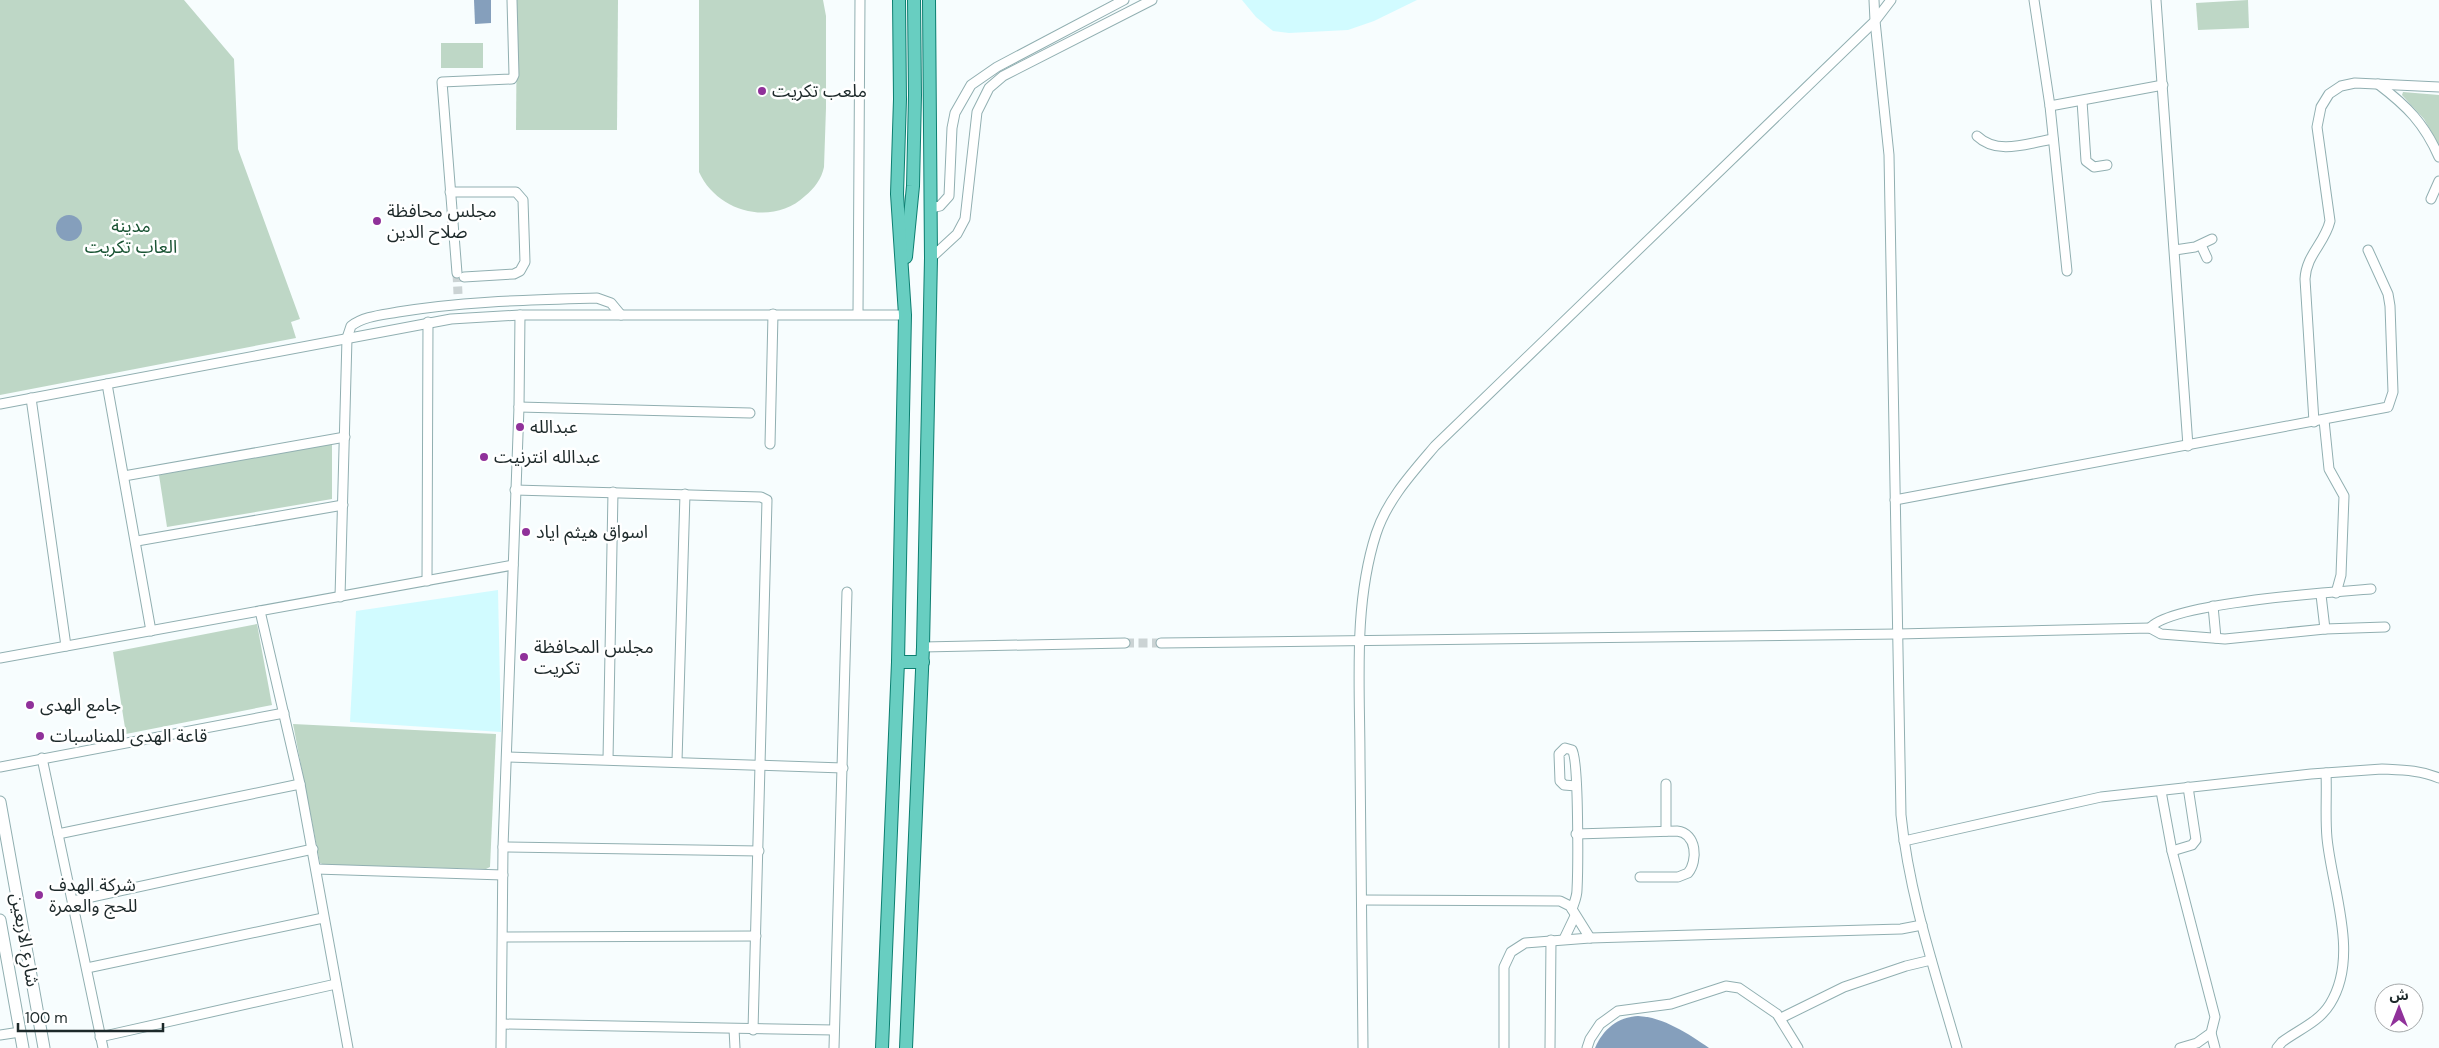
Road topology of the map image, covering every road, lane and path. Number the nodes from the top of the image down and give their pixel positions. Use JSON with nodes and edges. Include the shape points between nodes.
{"nodes":[{"id":1,"x":512,"y":0,"type":"edge"},
{"id":2,"x":860,"y":0,"type":"edge"},
{"id":3,"x":899,"y":0,"type":"edge"},
{"id":4,"x":914,"y":0,"type":"edge"},
{"id":5,"x":929,"y":0,"type":"edge"},
{"id":6,"x":1124,"y":0,"type":"edge"},
{"id":7,"x":1152,"y":0,"type":"edge"},
{"id":8,"x":1874,"y":0,"type":"edge"},
{"id":9,"x":1891,"y":0,"type":"edge"},
{"id":10,"x":2034,"y":0,"type":"edge"},
{"id":11,"x":2156,"y":0,"type":"edge"},
{"id":12,"x":1875,"y":21,"type":"junction"},
{"id":13,"x":2378,"y":84,"type":"junction"},
{"id":14,"x":2163,"y":85,"type":"junction"},
{"id":15,"x":2439,"y":87,"type":"edge"},
{"id":16,"x":2082,"y":100,"type":"junction"},
{"id":17,"x":2050,"y":106,"type":"junction"},
{"id":18,"x":1978,"y":136,"type":"dead end"},
{"id":19,"x":2053,"y":139,"type":"junction"},
{"id":20,"x":2439,"y":157,"type":"edge"},
{"id":21,"x":2107,"y":165,"type":"dead end"},
{"id":22,"x":2439,"y":181,"type":"edge"},
{"id":23,"x":450,"y":192,"type":"junction"},
{"id":24,"x":2431,"y":199,"type":"dead end"},
{"id":25,"x":931,"y":208,"type":"junction"},
{"id":26,"x":2212,"y":239,"type":"dead end"},
{"id":27,"x":2201,"y":245,"type":"junction"},
{"id":28,"x":2174,"y":250,"type":"junction"},
{"id":29,"x":2368,"y":250,"type":"dead end"},
{"id":30,"x":931,"y":258,"type":"junction"},
{"id":31,"x":2207,"y":258,"type":"dead end"},
{"id":32,"x":903,"y":270,"type":"junction"},
{"id":33,"x":2067,"y":270,"type":"dead end"},
{"id":34,"x":621,"y":314,"type":"junction"},
{"id":35,"x":773,"y":314,"type":"junction"},
{"id":36,"x":858,"y":314,"type":"junction"},
{"id":37,"x":905,"y":314,"type":"junction"},
{"id":38,"x":520,"y":315,"type":"junction"},
{"id":39,"x":428,"y":322,"type":"junction"},
{"id":40,"x":347,"y":338,"type":"junction"},
{"id":41,"x":107,"y":384,"type":"junction"},
{"id":42,"x":31,"y":398,"type":"junction"},
{"id":43,"x":0,"y":404,"type":"edge"},
{"id":44,"x":519,"y":407,"type":"junction"},
{"id":45,"x":750,"y":413,"type":"dead end"},
{"id":46,"x":2324,"y":420,"type":"junction"},
{"id":47,"x":2314,"y":422,"type":"junction"},
{"id":48,"x":345,"y":436,"type":"junction"},
{"id":49,"x":770,"y":444,"type":"dead end"},
{"id":50,"x":2188,"y":446,"type":"junction"},
{"id":51,"x":124,"y":476,"type":"junction"},
{"id":52,"x":515,"y":490,"type":"junction"},
{"id":53,"x":613,"y":492,"type":"junction"},
{"id":54,"x":685,"y":494,"type":"junction"},
{"id":55,"x":1896,"y":500,"type":"junction"},
{"id":56,"x":343,"y":506,"type":"junction"},
{"id":57,"x":136,"y":541,"type":"junction"},
{"id":58,"x":513,"y":565,"type":"junction"},
{"id":59,"x":427,"y":581,"type":"junction"},
{"id":60,"x":2370,"y":589,"type":"dead end"},
{"id":61,"x":847,"y":592,"type":"dead end"},
{"id":62,"x":2336,"y":593,"type":"junction"},
{"id":63,"x":2321,"y":595,"type":"junction"},
{"id":64,"x":340,"y":596,"type":"junction"},
{"id":65,"x":2213,"y":606,"type":"junction"},
{"id":66,"x":260,"y":611,"type":"junction"},
{"id":67,"x":2385,"y":627,"type":"dead end"},
{"id":68,"x":2150,"y":628,"type":"junction"},
{"id":69,"x":2326,"y":629,"type":"junction"},
{"id":70,"x":151,"y":631,"type":"junction"},
{"id":71,"x":1898,"y":634,"type":"junction"},
{"id":72,"x":2216,"y":638,"type":"junction"},
{"id":73,"x":1359,"y":639,"type":"junction"},
{"id":74,"x":1124,"y":643,"type":"tunnel mouth"},
{"id":75,"x":1161,"y":643,"type":"tunnel mouth"},
{"id":76,"x":66,"y":646,"type":"junction"},
{"id":77,"x":924,"y":647,"type":"junction"},
{"id":78,"x":0,"y":658,"type":"edge"},
{"id":79,"x":898,"y":662,"type":"junction"},
{"id":80,"x":923,"y":662,"type":"junction"},
{"id":81,"x":284,"y":713,"type":"junction"},
{"id":82,"x":508,"y":757,"type":"junction"},
{"id":83,"x":42,"y":758,"type":"junction"},
{"id":84,"x":608,"y":760,"type":"junction"},
{"id":85,"x":677,"y":761,"type":"junction"},
{"id":86,"x":762,"y":765,"type":"junction"},
{"id":87,"x":0,"y":767,"type":"edge"},
{"id":88,"x":843,"y":768,"type":"junction"},
{"id":89,"x":2326,"y":773,"type":"junction"},
{"id":90,"x":2439,"y":778,"type":"edge"},
{"id":91,"x":300,"y":784,"type":"junction"},
{"id":92,"x":1666,"y":784,"type":"dead end"},
{"id":93,"x":1576,"y":786,"type":"dead end"},
{"id":94,"x":2188,"y":787,"type":"junction"},
{"id":95,"x":2161,"y":790,"type":"junction"},
{"id":96,"x":0,"y":802,"type":"edge"},
{"id":97,"x":1666,"y":831,"type":"junction"},
{"id":98,"x":58,"y":834,"type":"junction"},
{"id":99,"x":1576,"y":834,"type":"junction"},
{"id":100,"x":1904,"y":842,"type":"junction"},
{"id":101,"x":503,"y":847,"type":"junction"},
{"id":102,"x":313,"y":849,"type":"junction"},
{"id":103,"x":759,"y":851,"type":"junction"},
{"id":104,"x":2172,"y":851,"type":"junction"},
{"id":105,"x":316,"y":869,"type":"junction"},
{"id":106,"x":503,"y":875,"type":"junction"},
{"id":107,"x":1640,"y":877,"type":"dead end"},
{"id":108,"x":1362,"y":900,"type":"junction"},
{"id":109,"x":73,"y":901,"type":"junction"},
{"id":110,"x":1574,"y":913,"type":"junction"},
{"id":111,"x":323,"y":918,"type":"junction"},
{"id":112,"x":0,"y":920,"type":"edge"},
{"id":113,"x":1922,"y":924,"type":"junction"},
{"id":114,"x":756,"y":936,"type":"junction"},
{"id":115,"x":503,"y":937,"type":"junction"},
{"id":116,"x":1590,"y":938,"type":"junction"},
{"id":117,"x":1564,"y":939,"type":"junction"},
{"id":118,"x":1551,"y":940,"type":"junction"},
{"id":119,"x":1931,"y":960,"type":"junction"},
{"id":120,"x":86,"y":968,"type":"junction"},
{"id":121,"x":336,"y":984,"type":"junction"},
{"id":122,"x":1780,"y":1018,"type":"junction"},
{"id":123,"x":502,"y":1024,"type":"junction"},
{"id":124,"x":734,"y":1030,"type":"junction"},
{"id":125,"x":754,"y":1030,"type":"junction"},
{"id":126,"x":834,"y":1030,"type":"junction"},
{"id":127,"x":20,"y":1032,"type":"junction"},
{"id":128,"x":2211,"y":1033,"type":"junction"},
{"id":129,"x":0,"y":1035,"type":"edge"},
{"id":130,"x":100,"y":1036,"type":"junction"},
{"id":131,"x":23,"y":1048,"type":"edge"},
{"id":132,"x":44,"y":1048,"type":"edge"},
{"id":133,"x":103,"y":1048,"type":"edge"},
{"id":134,"x":348,"y":1048,"type":"edge"},
{"id":135,"x":501,"y":1048,"type":"edge"},
{"id":136,"x":735,"y":1048,"type":"edge"},
{"id":137,"x":834,"y":1048,"type":"edge"},
{"id":138,"x":882,"y":1048,"type":"edge"},
{"id":139,"x":906,"y":1048,"type":"edge"},
{"id":140,"x":1363,"y":1048,"type":"edge"},
{"id":141,"x":1504,"y":1048,"type":"edge"},
{"id":142,"x":1550,"y":1048,"type":"edge"},
{"id":143,"x":1587,"y":1048,"type":"edge"},
{"id":144,"x":1798,"y":1048,"type":"edge"},
{"id":145,"x":1957,"y":1048,"type":"edge"},
{"id":146,"x":2180,"y":1048,"type":"edge"},
{"id":147,"x":2215,"y":1048,"type":"edge"},
{"id":148,"x":2277,"y":1048,"type":"edge"}],
"edges":[{"from":1,"to":23,"type":"street","via":[[512,79],[442,82]]},
{"from":2,"to":36,"type":"street"},
{"from":3,"to":32,"type":"main road","via":[[897,194]]},
{"from":4,"to":32,"type":"main road","via":[[913,186]]},
{"from":5,"to":25,"type":"main road"},
{"from":6,"to":25,"type":"street","via":[[997,67],[971,85],[952,128],[949,196],[940,206]]},
{"from":7,"to":30,"type":"street","via":[[1003,76],[989,88],[977,112],[965,219],[956,234]]},
{"from":8,"to":12,"type":"street"},
{"from":9,"to":12,"type":"street"},
{"from":10,"to":17,"type":"street"},
{"from":11,"to":14,"type":"street"},
{"from":12,"to":55,"type":"street","via":[[1889,155]]},
{"from":12,"to":73,"type":"street","via":[[1434,446],[1404,483],[1376,534]]},
{"from":13,"to":15,"type":"street"},
{"from":13,"to":20,"type":"street","via":[[2416,116]]},
{"from":13,"to":47,"type":"street","via":[[2347,84],[2335,88],[2324,99],[2318,119],[2330,213],[2326,231],[2305,272]]},
{"from":14,"to":16,"type":"street"},
{"from":14,"to":28,"type":"street"},
{"from":16,"to":17,"type":"street"},
{"from":16,"to":21,"type":"street","via":[[2086,161],[2094,167]]},
{"from":17,"to":19,"type":"street"},
{"from":18,"to":19,"type":"street","via":[[1987,144],[1999,147]]},
{"from":19,"to":33,"type":"street"},
{"from":22,"to":24,"type":"street"},
{"from":23,"to":23,"type":"street","via":[[460,275],[514,274],[522,269],[525,262],[523,200],[516,192]]},
{"from":25,"to":30,"type":"main road"},
{"from":26,"to":27,"type":"street"},
{"from":27,"to":28,"type":"street"},
{"from":27,"to":31,"type":"street"},
{"from":28,"to":50,"type":"street"},
{"from":29,"to":46,"type":"street","via":[[2388,294],[2390,306],[2392,400],[2388,407]]},
{"from":30,"to":77,"type":"main road"},
{"from":32,"to":37,"type":"main road"},
{"from":34,"to":35,"type":"street"},
{"from":34,"to":38,"type":"street"},
{"from":34,"to":40,"type":"street","via":[[611,303],[596,298],[459,299],[363,319],[351,326]]},
{"from":35,"to":36,"type":"street"},
{"from":35,"to":49,"type":"street"},
{"from":36,"to":37,"type":"street"},
{"from":37,"to":79,"type":"main road"},
{"from":38,"to":39,"type":"street"},
{"from":38,"to":44,"type":"street"},
{"from":39,"to":40,"type":"street"},
{"from":39,"to":59,"type":"street"},
{"from":40,"to":41,"type":"street"},
{"from":40,"to":48,"type":"street"},
{"from":41,"to":42,"type":"street"},
{"from":41,"to":51,"type":"street"},
{"from":42,"to":43,"type":"street"},
{"from":42,"to":76,"type":"street"},
{"from":44,"to":45,"type":"street"},
{"from":44,"to":52,"type":"street"},
{"from":46,"to":47,"type":"street"},
{"from":46,"to":62,"type":"street","via":[[2329,469],[2344,496],[2341,575]]},
{"from":47,"to":50,"type":"street"},
{"from":48,"to":51,"type":"street"},
{"from":48,"to":56,"type":"street"},
{"from":50,"to":55,"type":"street"},
{"from":51,"to":57,"type":"street"},
{"from":52,"to":53,"type":"street"},
{"from":52,"to":58,"type":"street"},
{"from":53,"to":54,"type":"street"},
{"from":53,"to":84,"type":"street"},
{"from":54,"to":85,"type":"street"},
{"from":54,"to":86,"type":"street","via":[[763,497],[768,503]]},
{"from":55,"to":71,"type":"street"},
{"from":56,"to":57,"type":"street"},
{"from":56,"to":64,"type":"street"},
{"from":57,"to":70,"type":"street"},
{"from":58,"to":59,"type":"street"},
{"from":58,"to":82,"type":"street"},
{"from":59,"to":64,"type":"street"},
{"from":60,"to":62,"type":"street"},
{"from":61,"to":88,"type":"street"},
{"from":62,"to":63,"type":"street"},
{"from":63,"to":65,"type":"street"},
{"from":63,"to":69,"type":"street"},
{"from":64,"to":66,"type":"street"},
{"from":65,"to":68,"type":"street","via":[[2162,620]]},
{"from":65,"to":72,"type":"street"},
{"from":66,"to":70,"type":"street"},
{"from":66,"to":81,"type":"street"},
{"from":67,"to":69,"type":"street"},
{"from":68,"to":71,"type":"street"},
{"from":68,"to":72,"type":"street","via":[[2161,634]]},
{"from":69,"to":72,"type":"street"},
{"from":70,"to":76,"type":"street"},
{"from":71,"to":73,"type":"street"},
{"from":71,"to":100,"type":"street"},
{"from":73,"to":75,"type":"street"},
{"from":73,"to":108,"type":"street"},
{"from":74,"to":77,"type":"street"},
{"from":76,"to":78,"type":"street"},
{"from":77,"to":80,"type":"main road"},
{"from":79,"to":80,"type":"main road"},
{"from":79,"to":138,"type":"main road"},
{"from":80,"to":139,"type":"main road"},
{"from":81,"to":83,"type":"street"},
{"from":81,"to":91,"type":"street"},
{"from":82,"to":84,"type":"street"},
{"from":82,"to":101,"type":"street"},
{"from":83,"to":87,"type":"street"},
{"from":83,"to":98,"type":"street"},
{"from":84,"to":85,"type":"street"},
{"from":85,"to":86,"type":"street"},
{"from":86,"to":88,"type":"street"},
{"from":86,"to":103,"type":"street"},
{"from":88,"to":126,"type":"street"},
{"from":89,"to":90,"type":"street","via":[[2398,770],[2428,773]]},
{"from":89,"to":94,"type":"street"},
{"from":89,"to":148,"type":"street","via":[[2327,837],[2343,946],[2340,980],[2325,1011]]},
{"from":91,"to":98,"type":"street"},
{"from":91,"to":102,"type":"street"},
{"from":92,"to":97,"type":"street"},
{"from":93,"to":99,"type":"street"},
{"from":94,"to":95,"type":"street"},
{"from":94,"to":104,"type":"street","via":[[2196,840],[2192,845]]},
{"from":95,"to":100,"type":"street","via":[[2101,797]]},
{"from":95,"to":104,"type":"street"},
{"from":96,"to":132,"type":"main road","name":"شارع الاربعين"},
{"from":97,"to":99,"type":"street"},
{"from":97,"to":107,"type":"street","via":[[1684,832],[1692,840],[1693,864],[1690,870],[1678,877]]},
{"from":98,"to":109,"type":"street"},
{"from":99,"to":110,"type":"street"},
{"from":100,"to":113,"type":"street"},
{"from":101,"to":103,"type":"street"},
{"from":101,"to":106,"type":"street"},
{"from":102,"to":105,"type":"street"},
{"from":102,"to":109,"type":"street"},
{"from":103,"to":114,"type":"street"},
{"from":104,"to":128,"type":"street","via":[[2215,1010],[2216,1020]]},
{"from":105,"to":106,"type":"street"},
{"from":105,"to":111,"type":"street"},
{"from":106,"to":115,"type":"street"},
{"from":108,"to":110,"type":"street","via":[[1560,901]]},
{"from":108,"to":140,"type":"street"},
{"from":109,"to":120,"type":"street"},
{"from":110,"to":116,"type":"street"},
{"from":110,"to":117,"type":"street"},
{"from":111,"to":120,"type":"street"},
{"from":111,"to":121,"type":"street"},
{"from":112,"to":127,"type":"main road","name":"شارع الاربعين"},
{"from":113,"to":116,"type":"street","via":[[1901,930]]},
{"from":113,"to":119,"type":"street"},
{"from":114,"to":115,"type":"street"},
{"from":114,"to":125,"type":"street"},
{"from":115,"to":123,"type":"street"},
{"from":116,"to":117,"type":"street"},
{"from":117,"to":118,"type":"street"},
{"from":118,"to":141,"type":"street","via":[[1525,943],[1508,957],[1504,967]]},
{"from":118,"to":142,"type":"street"},
{"from":119,"to":122,"type":"street","via":[[1852,984]]},
{"from":119,"to":145,"type":"street"},
{"from":120,"to":130,"type":"street"},
{"from":121,"to":130,"type":"street"},
{"from":121,"to":134,"type":"street"},
{"from":122,"to":143,"type":"street","via":[[1739,988],[1726,986],[1671,1004],[1624,1009],[1611,1015],[1596,1029]]},
{"from":122,"to":144,"type":"street"},
{"from":123,"to":124,"type":"street"},
{"from":123,"to":135,"type":"street"},
{"from":124,"to":125,"type":"street"},
{"from":124,"to":136,"type":"street"},
{"from":125,"to":126,"type":"street"},
{"from":126,"to":137,"type":"street"},
{"from":127,"to":129,"type":"street"},
{"from":127,"to":131,"type":"main road","name":"شارع الاربعين"},
{"from":128,"to":146,"type":"street","via":[[2197,1043]]},
{"from":128,"to":147,"type":"street"},
{"from":130,"to":133,"type":"street"}]}
